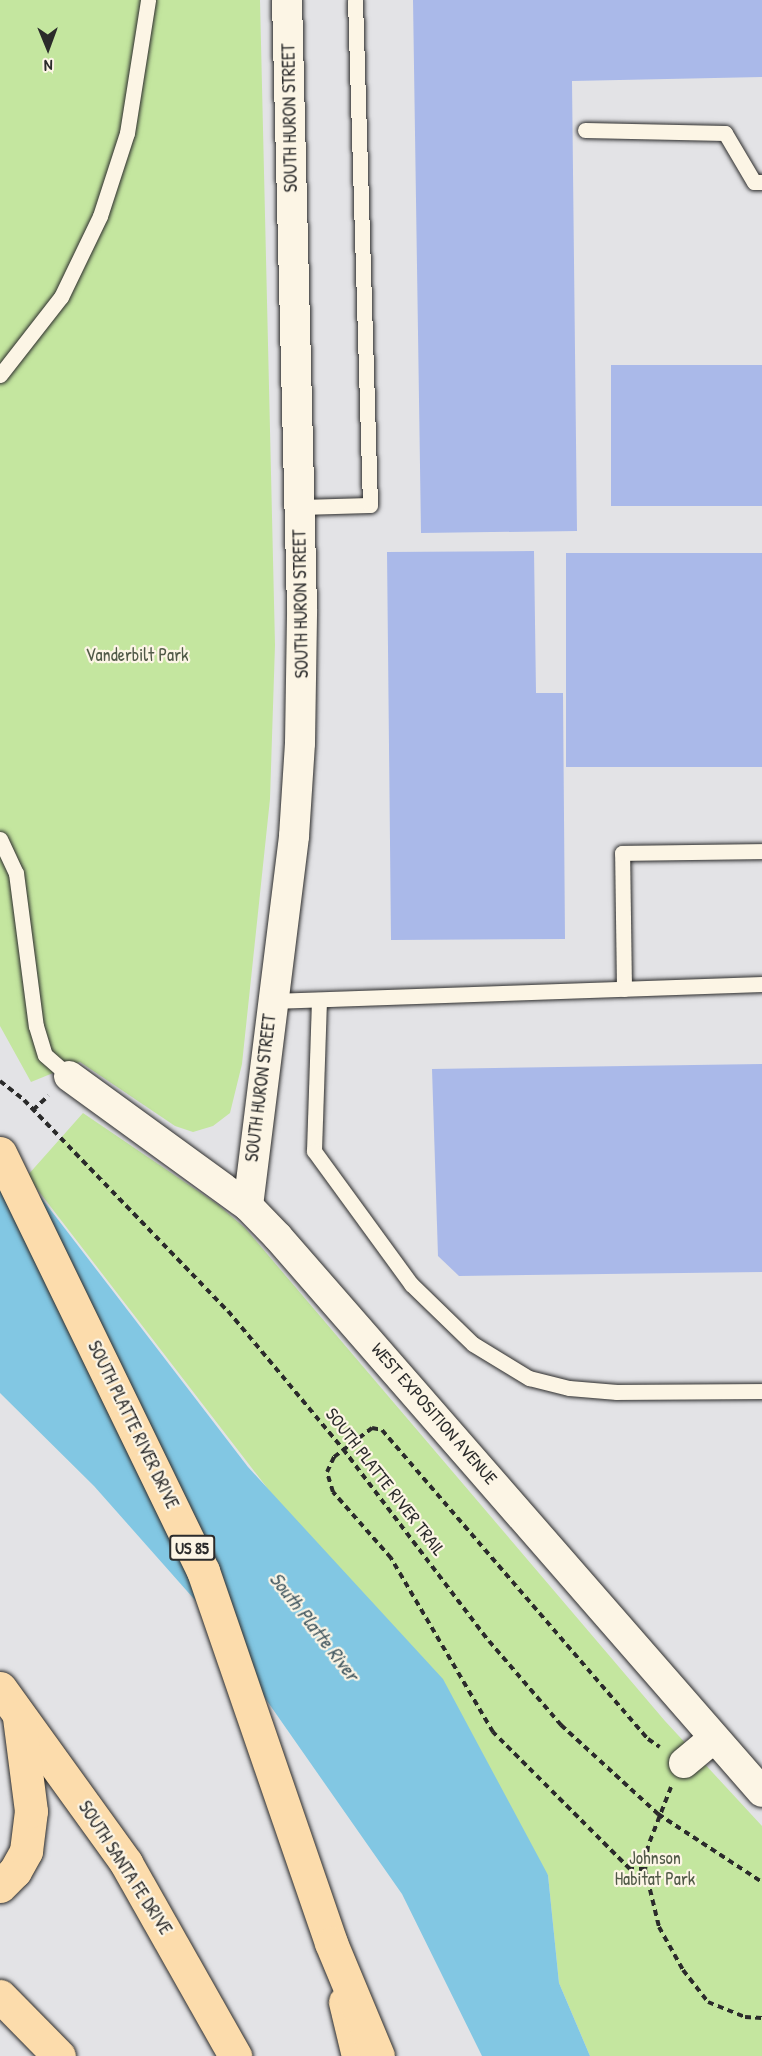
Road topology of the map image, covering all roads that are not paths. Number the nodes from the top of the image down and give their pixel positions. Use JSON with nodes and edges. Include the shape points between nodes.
{"nodes":[{"id":1,"x":148,"y":0,"type":"edge"},
{"id":2,"x":287,"y":0,"type":"edge"},
{"id":3,"x":355,"y":0,"type":"edge"},
{"id":4,"x":585,"y":130,"type":"dead end"},
{"id":5,"x":762,"y":182,"type":"edge"},
{"id":6,"x":0,"y":375,"type":"edge"},
{"id":7,"x":300,"y":507,"type":"junction"},
{"id":8,"x":0,"y":839,"type":"edge"},
{"id":9,"x":762,"y":851,"type":"edge"},
{"id":10,"x":762,"y":984,"type":"edge"},
{"id":11,"x":624,"y":989,"type":"junction"},
{"id":12,"x":319,"y":1000,"type":"junction"},
{"id":13,"x":272,"y":1001,"type":"junction"},
{"id":14,"x":69,"y":1076,"type":"joint"},
{"id":15,"x":0,"y":1153,"type":"edge"},
{"id":16,"x":248,"y":1206,"type":"junction"},
{"id":17,"x":762,"y":1391,"type":"edge"},
{"id":18,"x":0,"y":1688,"type":"edge"},
{"id":19,"x":19,"y":1717,"type":"junction"},
{"id":20,"x":714,"y":1738,"type":"junction"},
{"id":21,"x":684,"y":1763,"type":"road end"},
{"id":22,"x":762,"y":1792,"type":"edge"},
{"id":23,"x":0,"y":1886,"type":"edge"},
{"id":24,"x":331,"y":1943,"type":"junction"},
{"id":25,"x":0,"y":1996,"type":"edge"},
{"id":26,"x":59,"y":2056,"type":"edge"},
{"id":27,"x":235,"y":2056,"type":"edge"},
{"id":28,"x":358,"y":2056,"type":"edge"},
{"id":29,"x":378,"y":2056,"type":"edge"}],
"edges":[{"from":1,"to":6,"type":"lane","via":[[128,133],[100,216],[61,297]]},
{"from":2,"to":7,"type":"street","name":"SOUTH HURON STREET"},
{"from":3,"to":7,"type":"lane","via":[[370,505]]},
{"from":4,"to":5,"type":"lane","via":[[725,133],[754,182]]},
{"from":7,"to":13,"type":"street","name":"SOUTH HURON STREET","via":[[302,671],[298,775]]},
{"from":8,"to":14,"type":"lane","via":[[16,873],[36,1026],[45,1055]]},
{"from":9,"to":11,"type":"lane","via":[[622,853]]},
{"from":10,"to":11,"type":"lane"},
{"from":11,"to":12,"type":"lane"},
{"from":12,"to":13,"type":"lane"},
{"from":12,"to":17,"type":"lane","via":[[314,1151],[411,1284],[473,1344],[529,1378],[569,1388],[617,1392]]},
{"from":13,"to":16,"type":"street","name":"SOUTH HURON STREET"},
{"from":14,"to":16,"type":"street","name":"WEST EXPOSITION AVENUE"},
{"from":15,"to":24,"type":"main road","name":"SOUTH PLATTE RIVER DRIVE","number":"US 85","via":[[203,1571]]},
{"from":16,"to":20,"type":"street","name":"WEST EXPOSITION AVENUE","via":[[321,1284]]},
{"from":18,"to":19,"type":"main road","name":"SOUTH SANTA FE DRIVE"},
{"from":19,"to":23,"type":"main road","via":[[31,1811],[26,1851]]},
{"from":19,"to":27,"type":"main road","name":"SOUTH SANTA FE DRIVE","via":[[126,1863]]},
{"from":20,"to":21,"type":"street"},
{"from":20,"to":22,"type":"street","name":"WEST EXPOSITION AVENUE"},
{"from":24,"to":28,"type":"main road"},
{"from":24,"to":29,"type":"main road","number":"US 85"},
{"from":25,"to":26,"type":"main road"}]}
